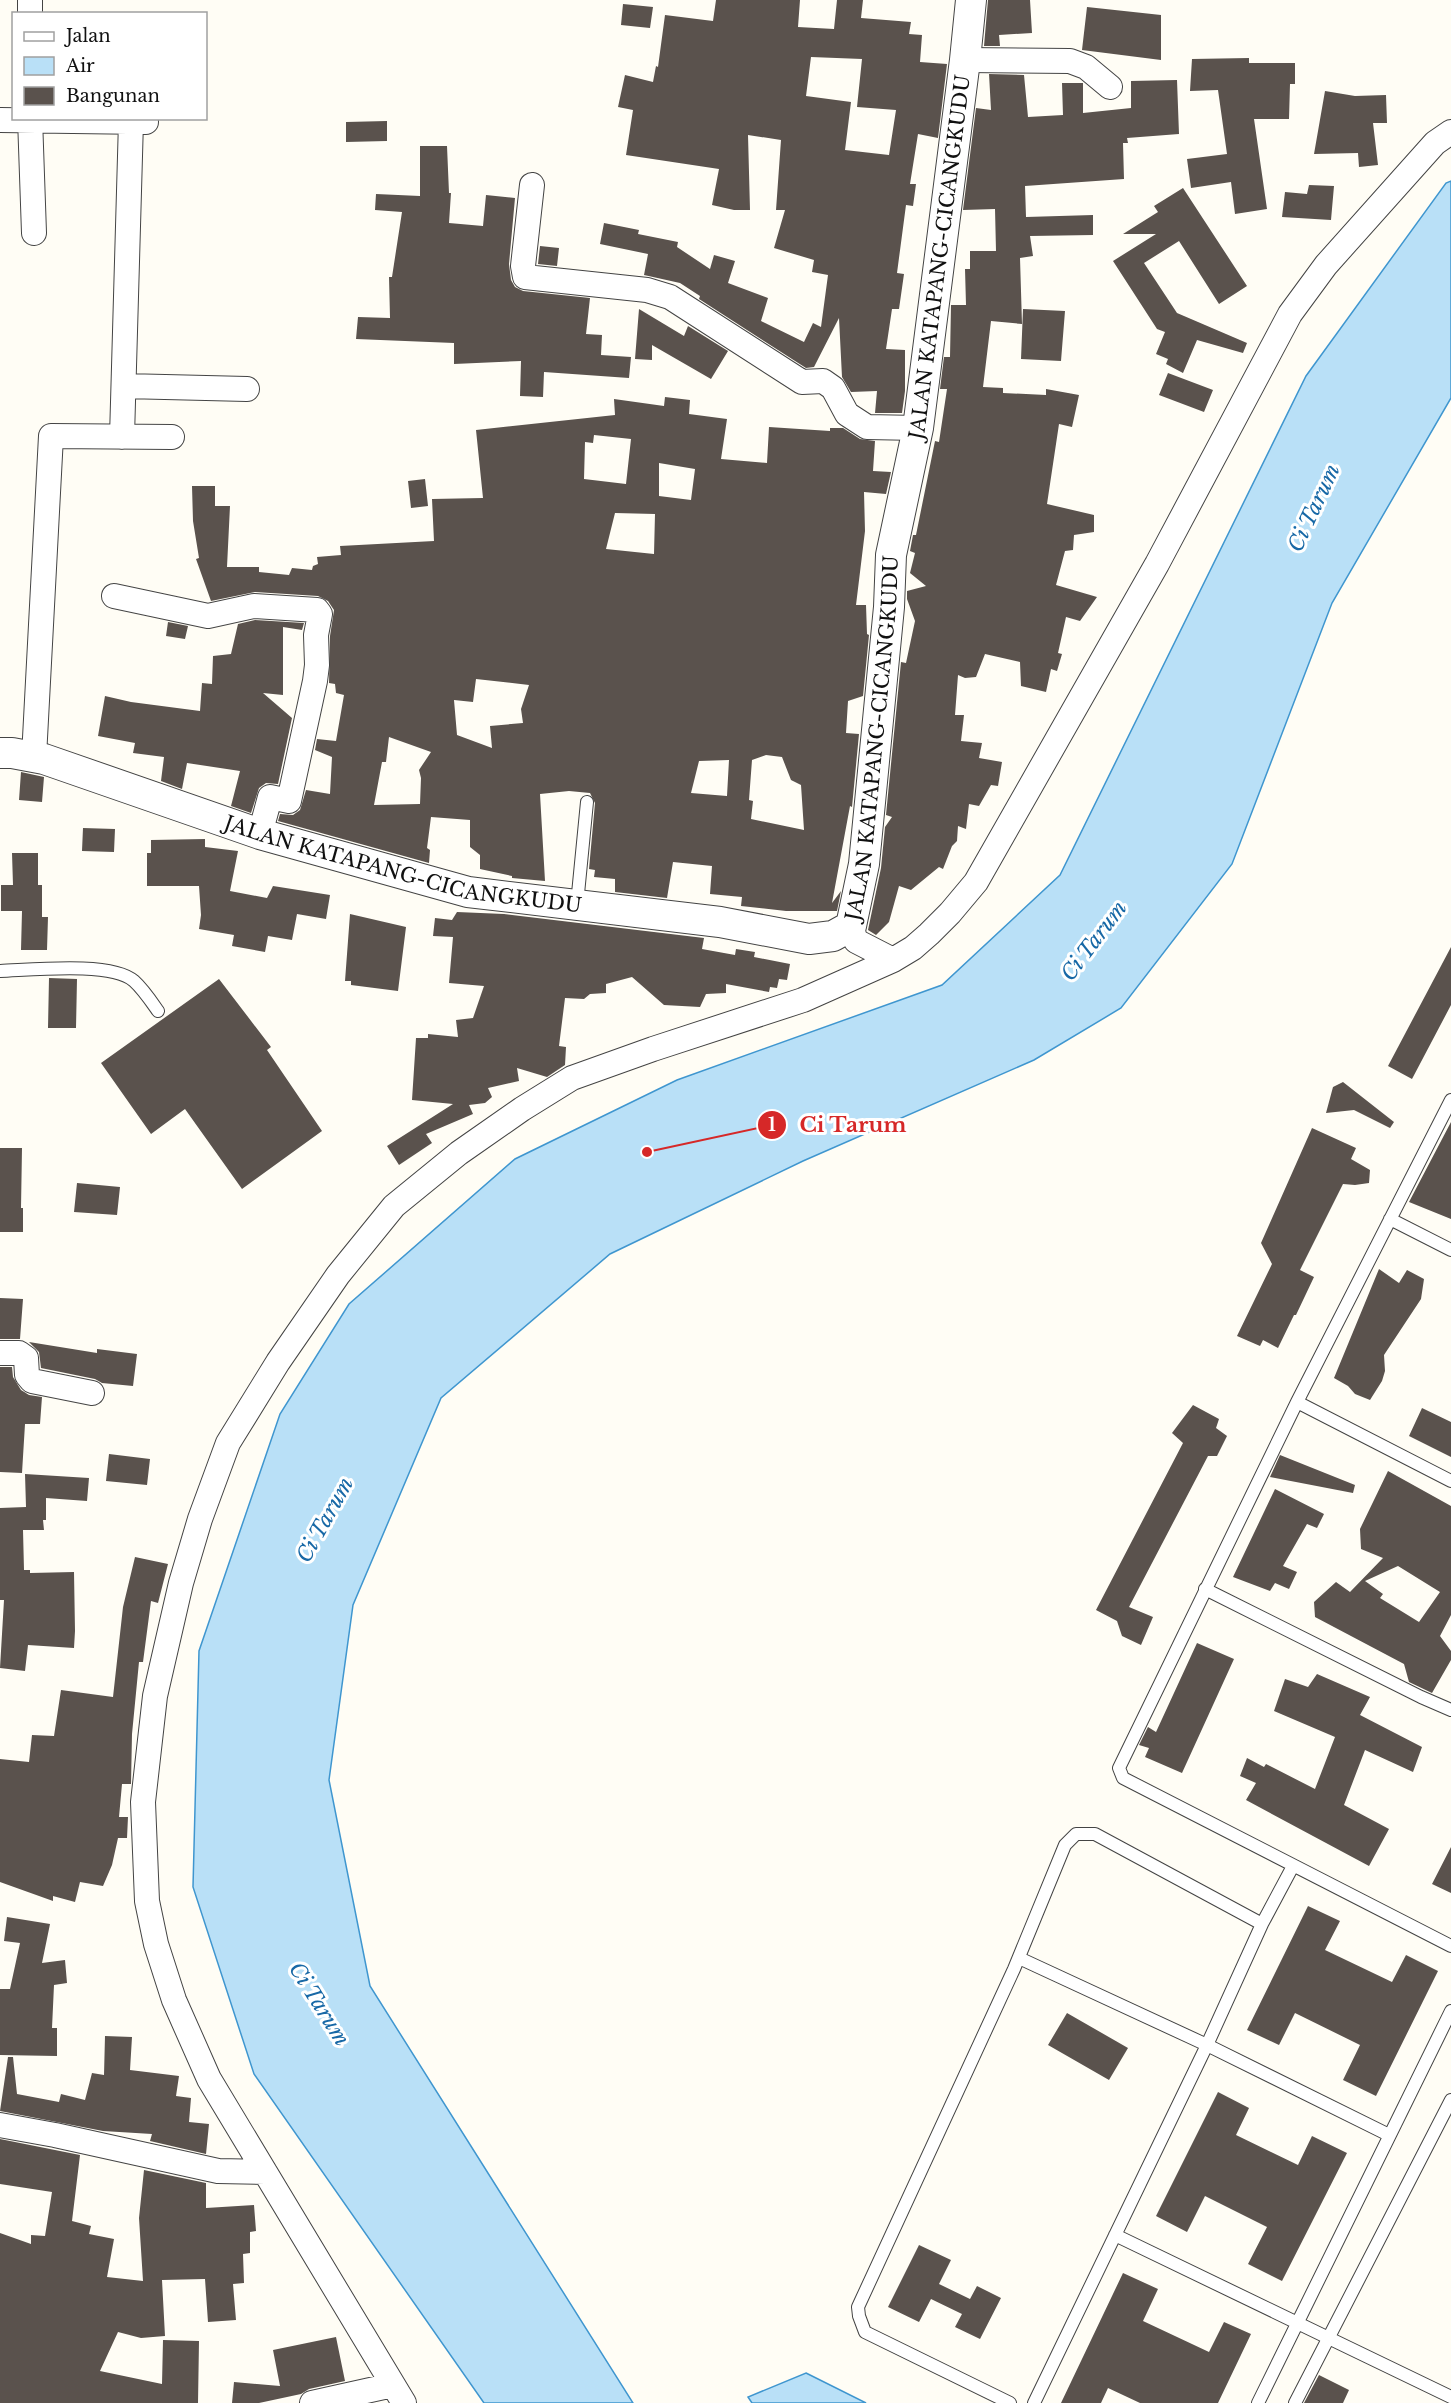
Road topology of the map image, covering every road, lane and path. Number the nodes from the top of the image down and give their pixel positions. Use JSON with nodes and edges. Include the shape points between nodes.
{"nodes":[{"id":1,"x":971,"y":0,"type":"edge"},
{"id":2,"x":965,"y":60,"type":"junction"},
{"id":3,"x":1110,"y":87,"type":"dead end"},
{"id":4,"x":30,"y":120,"type":"edge"},
{"id":5,"x":84,"y":120,"type":"edge"},
{"id":6,"x":1451,"y":132,"type":"edge"},
{"id":7,"x":532,"y":185,"type":"dead end"},
{"id":8,"x":34,"y":233,"type":"dead end"},
{"id":9,"x":124,"y":386,"type":"junction"},
{"id":10,"x":247,"y":389,"type":"dead end"},
{"id":11,"x":918,"y":428,"type":"junction"},
{"id":12,"x":122,"y":436,"type":"junction"},
{"id":13,"x":172,"y":437,"type":"dead end"},
{"id":14,"x":114,"y":596,"type":"dead end"},
{"id":15,"x":0,"y":753,"type":"edge"},
{"id":16,"x":34,"y":757,"type":"junction"},
{"id":17,"x":587,"y":802,"type":"dead end"},
{"id":18,"x":260,"y":834,"type":"junction"},
{"id":19,"x":577,"y":903,"type":"junction"},
{"id":20,"x":851,"y":926,"type":"junction"},
{"id":21,"x":892,"y":960,"type":"junction"},
{"id":22,"x":0,"y":971,"type":"edge"},
{"id":23,"x":158,"y":1011,"type":"dead end"},
{"id":24,"x":1451,"y":1100,"type":"edge"},
{"id":25,"x":1390,"y":1219,"type":"junction"},
{"id":26,"x":1451,"y":1250,"type":"edge"},
{"id":27,"x":0,"y":1353,"type":"edge"},
{"id":28,"x":92,"y":1393,"type":"dead end"},
{"id":29,"x":1297,"y":1402,"type":"junction"},
{"id":30,"x":1451,"y":1481,"type":"edge"},
{"id":31,"x":1205,"y":1589,"type":"junction"},
{"id":32,"x":1451,"y":1710,"type":"edge"},
{"id":33,"x":1293,"y":1866,"type":"junction"},
{"id":34,"x":1262,"y":1924,"type":"junction"},
{"id":35,"x":1451,"y":1946,"type":"edge"},
{"id":36,"x":1019,"y":1958,"type":"junction"},
{"id":37,"x":1451,"y":2011,"type":"edge"},
{"id":38,"x":1207,"y":2045,"type":"junction"},
{"id":39,"x":1451,"y":2100,"type":"edge"},
{"id":40,"x":0,"y":2125,"type":"edge"},
{"id":41,"x":1389,"y":2135,"type":"junction"},
{"id":42,"x":265,"y":2172,"type":"junction"},
{"id":43,"x":1115,"y":2235,"type":"junction"},
{"id":44,"x":1299,"y":2323,"type":"junction"},
{"id":45,"x":1329,"y":2337,"type":"junction"},
{"id":46,"x":399,"y":2394,"type":"edge"},
{"id":47,"x":1451,"y":2397,"type":"edge"},
{"id":48,"x":312,"y":2403,"type":"edge"},
{"id":49,"x":1010,"y":2403,"type":"edge"},
{"id":50,"x":1034,"y":2403,"type":"edge"},
{"id":51,"x":1258,"y":2403,"type":"edge"},
{"id":52,"x":1295,"y":2403,"type":"edge"}],
"edges":[{"from":1,"to":2,"type":"street","name":"JALAN KATAPANG-CICANGKUDU"},
{"from":2,"to":3,"type":"street","via":[[1070,61],[1086,67]]},
{"from":2,"to":11,"type":"street","name":"JALAN KATAPANG-CICANGKUDU"},
{"from":4,"to":8,"type":"street"},
{"from":5,"to":9,"type":"street","via":[[138,121]]},
{"from":6,"to":21,"type":"street","via":[[1435,143],[1326,265],[1290,314],[1157,564],[976,882],[929,934]]},
{"from":7,"to":11,"type":"street","via":[[525,277],[647,290],[670,297],[802,382],[823,381],[833,388],[846,414],[867,427]]},
{"from":9,"to":10,"type":"street"},
{"from":9,"to":12,"type":"street"},
{"from":11,"to":20,"type":"street","name":"JALAN KATAPANG-CICANGKUDU","via":[[891,555],[864,864]]},
{"from":12,"to":13,"type":"street"},
{"from":12,"to":16,"type":"street","via":[[51,436]]},
{"from":14,"to":18,"type":"street","via":[[208,616],[254,606],[317,610],[320,614],[315,681],[289,801],[270,796]]},
{"from":15,"to":16,"type":"street","name":"JALAN KATAPANG-CICANGKUDU"},
{"from":16,"to":18,"type":"street","name":"JALAN KATAPANG-CICANGKUDU"},
{"from":17,"to":19,"type":"lane"},
{"from":18,"to":19,"type":"street","name":"JALAN KATAPANG-CICANGKUDU","via":[[468,892]]},
{"from":19,"to":20,"type":"street","name":"JALAN KATAPANG-CICANGKUDU","via":[[720,922],[809,939],[833,936]]},
{"from":20,"to":21,"type":"street","via":[[856,941]]},
{"from":21,"to":42,"type":"street","via":[[803,1000],[572,1078],[459,1153],[394,1206],[338,1275],[228,1443],[181,1582],[155,1696],[143,1827],[147,1901],[174,2000],[209,2079]]},
{"from":22,"to":23,"type":"lane","via":[[64,968],[119,972],[134,981]]},
{"from":24,"to":25,"type":"lane"},
{"from":25,"to":26,"type":"lane"},
{"from":25,"to":29,"type":"lane"},
{"from":27,"to":28,"type":"street","via":[[19,1353],[26,1358],[27,1375],[32,1381]]},
{"from":29,"to":30,"type":"lane"},
{"from":29,"to":31,"type":"lane"},
{"from":31,"to":32,"type":"lane"},
{"from":31,"to":33,"type":"lane","via":[[1119,1768],[1120,1773]]},
{"from":33,"to":34,"type":"lane"},
{"from":33,"to":35,"type":"lane"},
{"from":34,"to":36,"type":"lane","via":[[1095,1834],[1076,1834],[1065,1845]]},
{"from":34,"to":38,"type":"lane"},
{"from":36,"to":38,"type":"lane"},
{"from":36,"to":49,"type":"lane","via":[[858,2307],[865,2332]]},
{"from":37,"to":41,"type":"lane"},
{"from":38,"to":41,"type":"lane"},
{"from":38,"to":43,"type":"lane"},
{"from":39,"to":45,"type":"lane"},
{"from":40,"to":42,"type":"street","via":[[218,2171]]},
{"from":41,"to":44,"type":"lane"},
{"from":42,"to":46,"type":"street"},
{"from":43,"to":44,"type":"lane"},
{"from":43,"to":50,"type":"lane"},
{"from":44,"to":45,"type":"lane"},
{"from":44,"to":51,"type":"lane"},
{"from":45,"to":47,"type":"lane"},
{"from":45,"to":52,"type":"lane"},
{"from":46,"to":48,"type":"street"}]}
